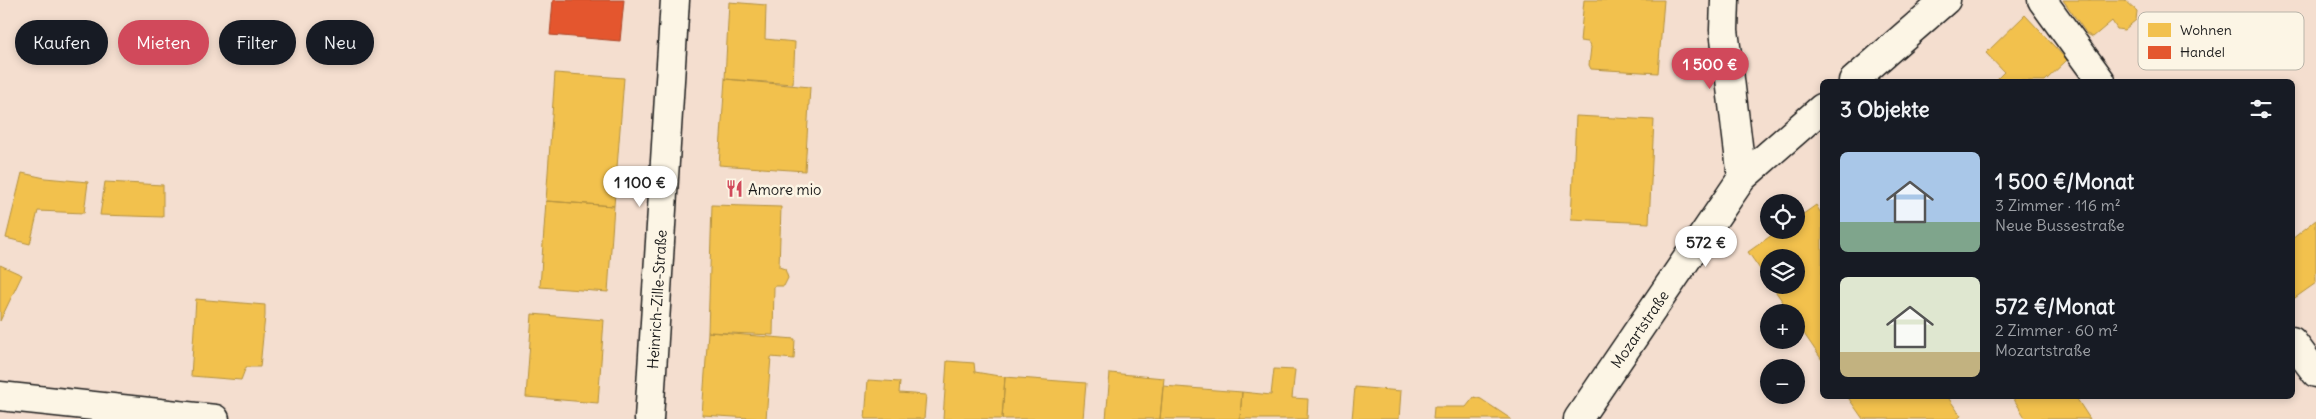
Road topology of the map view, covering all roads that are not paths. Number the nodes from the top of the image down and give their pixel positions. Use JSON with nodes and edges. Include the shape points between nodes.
{"nodes":[{"id":1,"x":675,"y":0,"type":"edge"},
{"id":2,"x":1725,"y":0,"type":"edge"},
{"id":3,"x":1946,"y":0,"type":"edge"},
{"id":4,"x":2042,"y":0,"type":"edge"},
{"id":5,"x":1855,"y":79,"type":"edge"},
{"id":6,"x":2100,"y":79,"type":"edge"},
{"id":7,"x":1820,"y":110,"type":"edge"},
{"id":8,"x":1742,"y":178,"type":"junction"},
{"id":9,"x":2295,"y":345,"type":"edge"},
{"id":10,"x":2316,"y":373,"type":"edge"},
{"id":11,"x":0,"y":396,"type":"edge"},
{"id":12,"x":215,"y":419,"type":"edge"},
{"id":13,"x":649,"y":419,"type":"edge"},
{"id":14,"x":1578,"y":419,"type":"edge"}],
"edges":[{"from":1,"to":13,"type":"street","name":"Heinrich-Zille-Straße"},
{"from":2,"to":8,"type":"street","via":[[1724,30]]},
{"from":3,"to":5,"type":"street"},
{"from":4,"to":6,"type":"street"},
{"from":7,"to":8,"type":"street","name":"Mozartstraße"},
{"from":8,"to":14,"type":"street","name":"Mozartstraße"},
{"from":9,"to":10,"type":"street"},
{"from":11,"to":12,"type":"street"}]}
